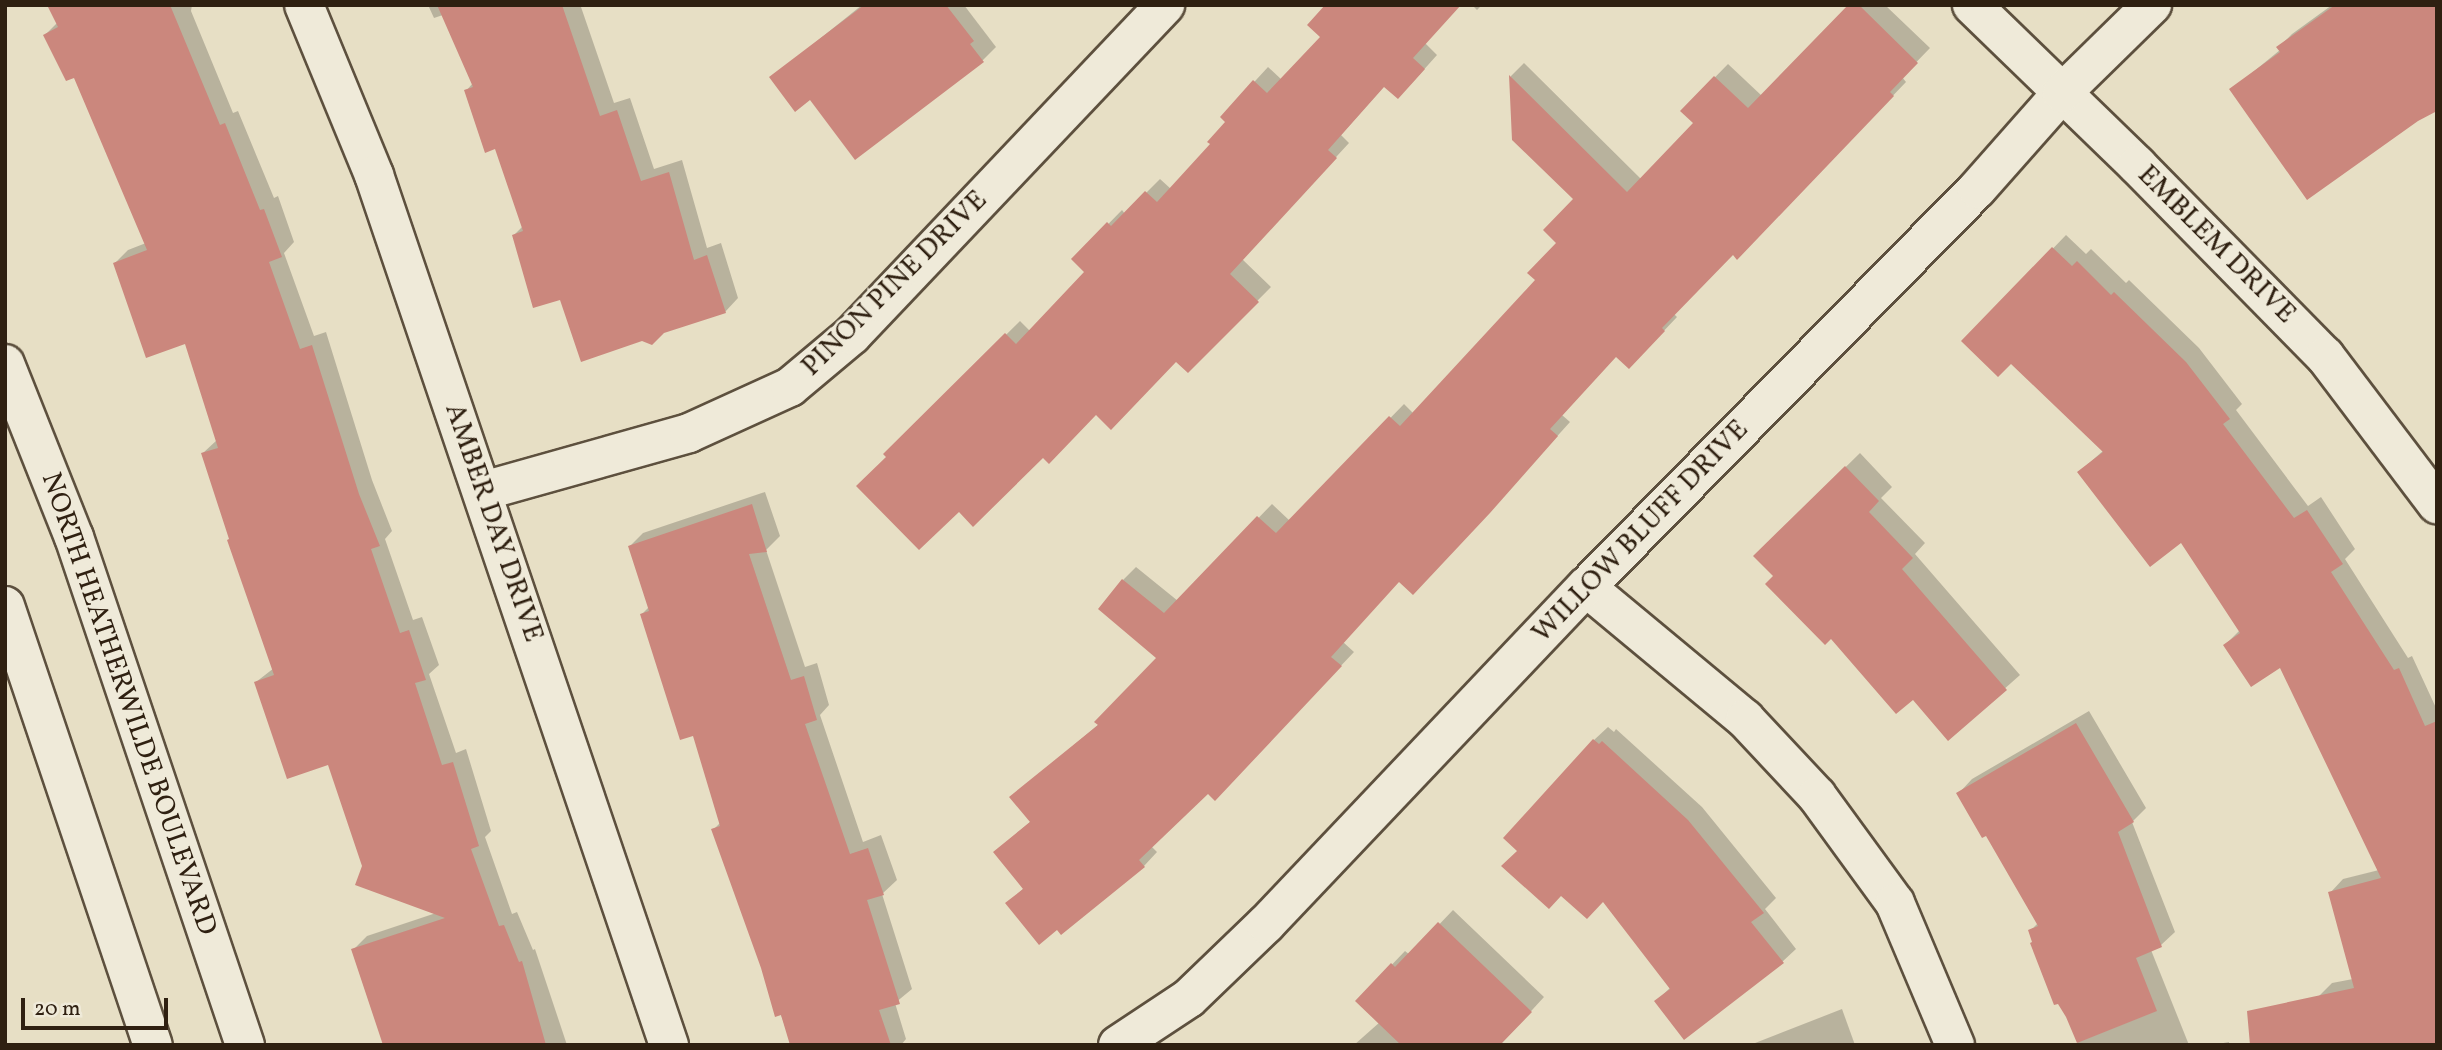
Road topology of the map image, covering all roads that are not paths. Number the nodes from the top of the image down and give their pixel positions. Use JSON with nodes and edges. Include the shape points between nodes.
{"nodes":[{"id":1,"x":304,"y":5,"type":"edge"},
{"id":2,"x":1972,"y":5,"type":"edge"},
{"id":3,"x":2152,"y":5,"type":"edge"},
{"id":4,"x":1153,"y":9,"type":"edge"},
{"id":5,"x":2062,"y":93,"type":"junction"},
{"id":6,"x":5,"y":364,"type":"edge"},
{"id":7,"x":483,"y":491,"type":"junction"},
{"id":8,"x":2437,"y":504,"type":"edge"},
{"id":9,"x":1586,"y":587,"type":"junction"},
{"id":10,"x":5,"y":606,"type":"edge"},
{"id":11,"x":153,"y":1045,"type":"edge"},
{"id":12,"x":245,"y":1045,"type":"edge"},
{"id":13,"x":669,"y":1045,"type":"edge"},
{"id":14,"x":1118,"y":1045,"type":"edge"},
{"id":15,"x":1955,"y":1045,"type":"edge"}],
"edges":[{"from":1,"to":7,"type":"street","name":"AMBER DAY DRIVE","via":[[374,175]]},
{"from":2,"to":5,"type":"street","name":"EMBLEM DRIVE"},
{"from":3,"to":5,"type":"street","name":"WILLOW BLUFF DRIVE"},
{"from":4,"to":7,"type":"street","name":"PINON PINE DRIVE","via":[[852,335],[790,387],[689,433]]},
{"from":5,"to":8,"type":"street","name":"EMBLEM DRIVE","via":[[2325,356]]},
{"from":5,"to":9,"type":"street","name":"WILLOW BLUFF DRIVE","via":[[1977,189]]},
{"from":6,"to":12,"type":"street","name":"NORTH HEATHERWILDE BOULEVARD","via":[[74,537]]},
{"from":7,"to":13,"type":"street","name":"AMBER DAY DRIVE"},
{"from":9,"to":14,"type":"street","name":"WILLOW BLUFF DRIVE","via":[[1247,942],[1189,998]]},
{"from":9,"to":15,"type":"street","via":[[1745,719],[1818,796],[1895,903]]},
{"from":10,"to":11,"type":"street"}]}
